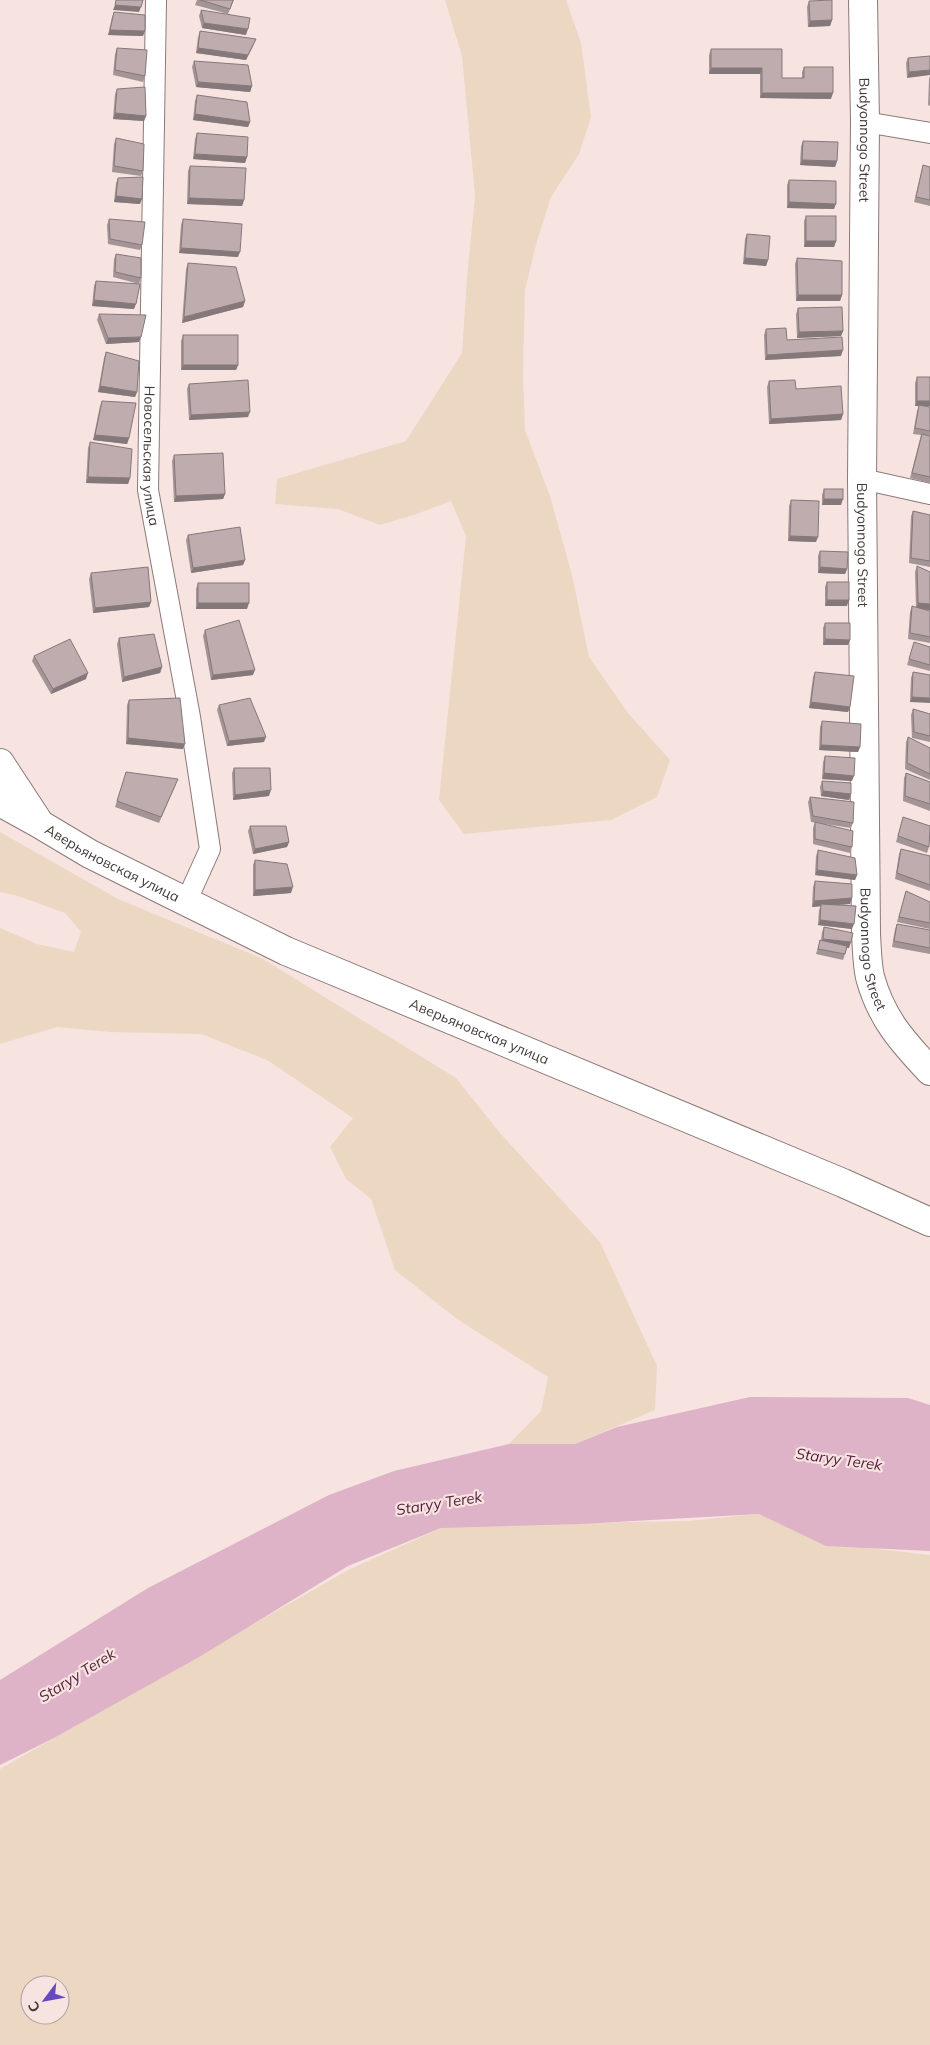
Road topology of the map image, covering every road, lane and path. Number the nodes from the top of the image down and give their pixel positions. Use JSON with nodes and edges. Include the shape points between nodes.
{"nodes":[{"id":1,"x":156,"y":0,"type":"edge"},
{"id":2,"x":863,"y":0,"type":"edge"},
{"id":3,"x":865,"y":122,"type":"junction"},
{"id":4,"x":930,"y":132,"type":"edge"},
{"id":5,"x":862,"y":479,"type":"junction"},
{"id":6,"x":930,"y":494,"type":"edge"},
{"id":7,"x":0,"y":763,"type":"edge"},
{"id":8,"x":0,"y":802,"type":"edge"},
{"id":9,"x":38,"y":822,"type":"junction"},
{"id":10,"x":186,"y":902,"type":"junction"},
{"id":11,"x":930,"y":1071,"type":"edge"},
{"id":12,"x":930,"y":1222,"type":"edge"}],
"edges":[{"from":1,"to":10,"type":"street","name":"Новосельская улица","via":[[148,490],[190,717],[210,848]]},
{"from":2,"to":3,"type":"street","name":"Budyonnogo Street"},
{"from":3,"to":4,"type":"street"},
{"from":3,"to":5,"type":"street","name":"Budyonnogo Street"},
{"from":5,"to":6,"type":"street"},
{"from":5,"to":11,"type":"street","name":"Budyonnogo Street","via":[[866,935],[870,976],[883,1014]]},
{"from":7,"to":9,"type":"street"},
{"from":8,"to":9,"type":"street","name":"Аверьяновская улица"},
{"from":9,"to":10,"type":"street","name":"Аверьяновская улица","via":[[90,854]]},
{"from":10,"to":12,"type":"street","name":"Аверьяновская улица","via":[[286,951],[843,1182]]}]}
